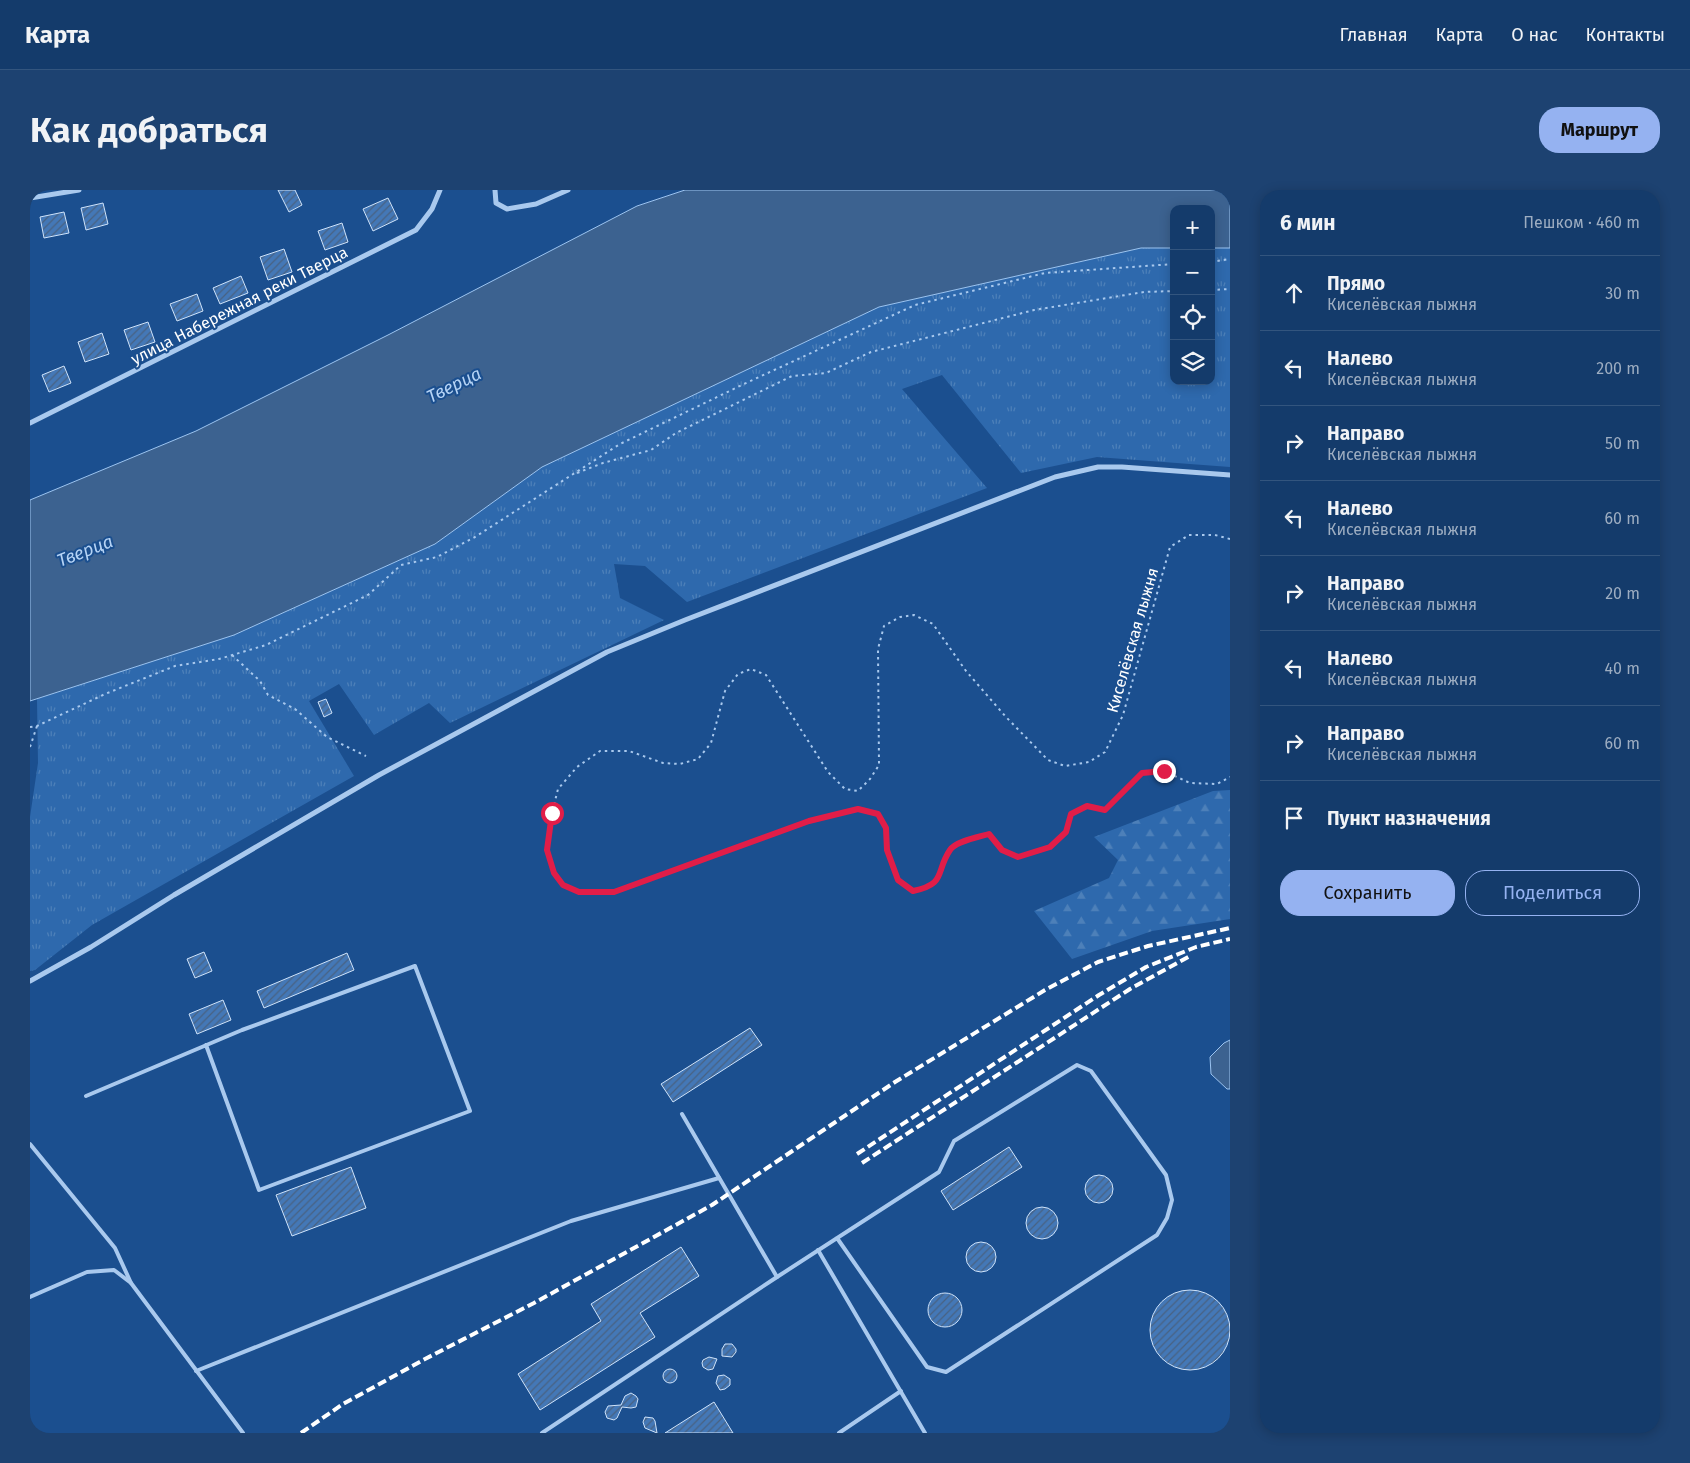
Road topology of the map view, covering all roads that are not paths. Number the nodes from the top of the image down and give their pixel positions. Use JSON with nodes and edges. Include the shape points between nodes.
{"nodes":[{"id":1,"x":80,"y":190,"type":"edge"},
{"id":2,"x":440,"y":190,"type":"edge"},
{"id":3,"x":495,"y":190,"type":"edge"},
{"id":4,"x":568,"y":190,"type":"edge"},
{"id":5,"x":30,"y":198,"type":"edge"},
{"id":6,"x":30,"y":423,"type":"edge"},
{"id":7,"x":1230,"y":476,"type":"edge"},
{"id":8,"x":30,"y":981,"type":"edge"},
{"id":9,"x":206,"y":1045,"type":"junction"},
{"id":10,"x":86,"y":1096,"type":"dead end"},
{"id":11,"x":682,"y":1114,"type":"dead end"},
{"id":12,"x":30,"y":1144,"type":"edge"},
{"id":13,"x":719,"y":1178,"type":"junction"},
{"id":14,"x":838,"y":1238,"type":"junction"},
{"id":15,"x":818,"y":1250,"type":"junction"},
{"id":16,"x":777,"y":1277,"type":"junction"},
{"id":17,"x":131,"y":1283,"type":"junction"},
{"id":18,"x":30,"y":1297,"type":"edge"},
{"id":19,"x":196,"y":1370,"type":"junction"},
{"id":20,"x":900,"y":1391,"type":"junction"},
{"id":21,"x":243,"y":1433,"type":"edge"},
{"id":22,"x":542,"y":1433,"type":"edge"},
{"id":23,"x":839,"y":1433,"type":"edge"},
{"id":24,"x":925,"y":1433,"type":"edge"}],
"edges":[{"from":1,"to":5,"type":"street"},
{"from":2,"to":6,"type":"street","name":"улица Набережная реки Тверца","via":[[432,209],[416,230]]},
{"from":3,"to":4,"type":"street","via":[[496,203],[507,209],[536,204]]},
{"from":7,"to":8,"type":"street","via":[[1122,467],[1098,468],[1054,477],[607,652],[379,775]]},
{"from":9,"to":9,"type":"lane","via":[[415,966],[470,1111],[259,1190]]},
{"from":9,"to":10,"type":"lane"},
{"from":11,"to":13,"type":"lane"},
{"from":12,"to":17,"type":"lane","via":[[115,1248]]},
{"from":13,"to":16,"type":"lane"},
{"from":13,"to":19,"type":"lane","via":[[572,1221]]},
{"from":14,"to":14,"type":"lane","via":[[939,1172],[954,1140],[1078,1065],[1091,1072],[1166,1175],[1172,1200],[1168,1218],[1157,1235],[946,1372],[927,1367]]},
{"from":14,"to":15,"type":"lane"},
{"from":15,"to":16,"type":"lane"},
{"from":15,"to":20,"type":"lane"},
{"from":16,"to":22,"type":"lane"},
{"from":17,"to":18,"type":"lane","via":[[114,1270],[87,1272]]},
{"from":17,"to":19,"type":"lane"},
{"from":19,"to":21,"type":"lane"},
{"from":20,"to":23,"type":"lane"},
{"from":20,"to":24,"type":"lane"}]}
